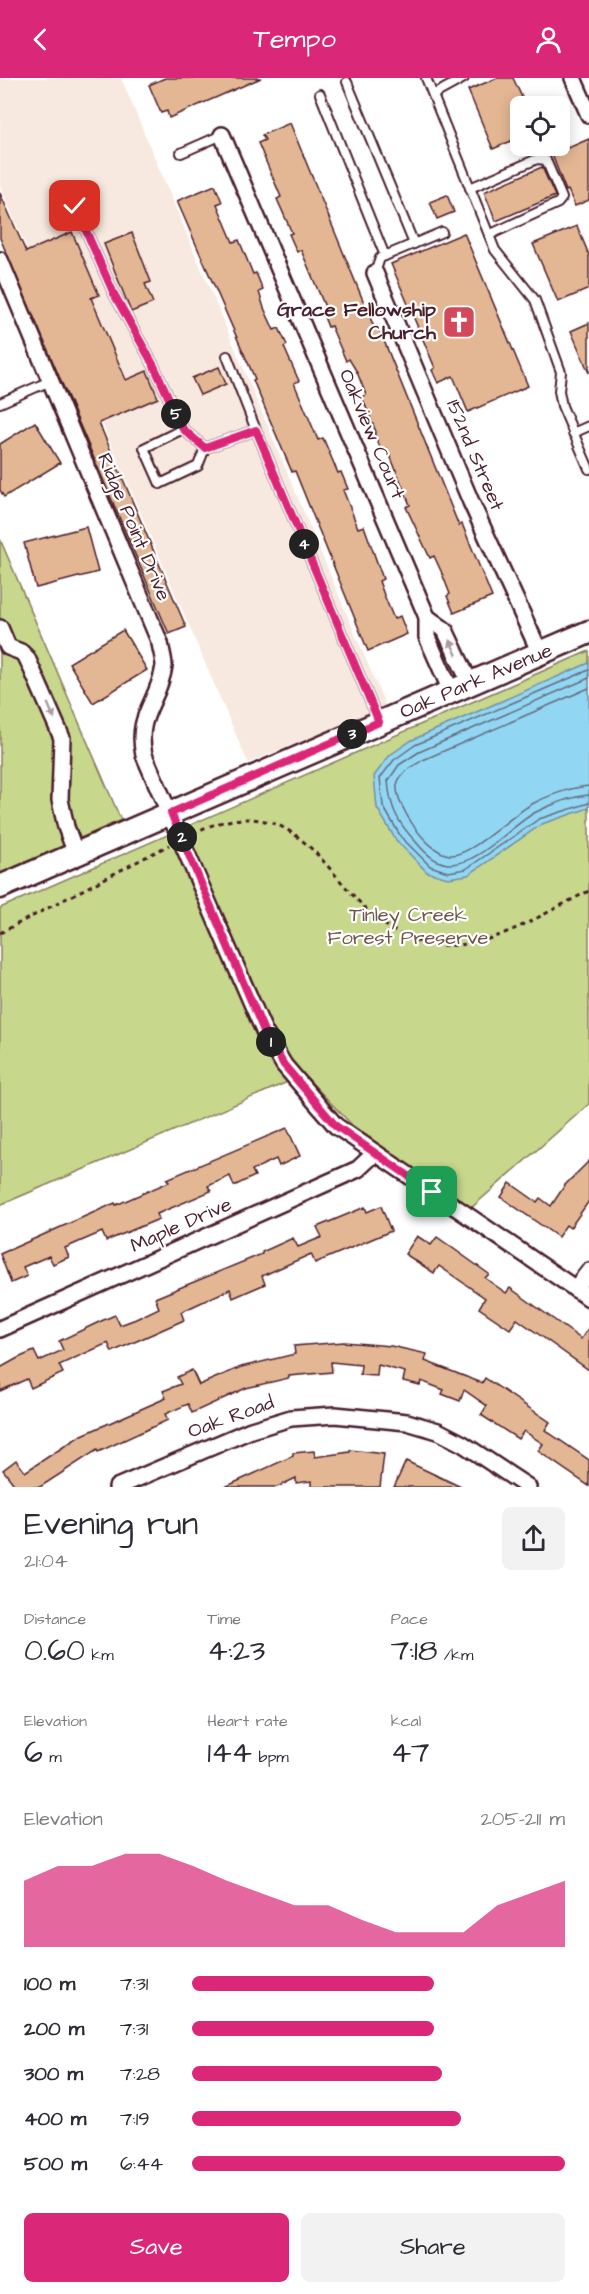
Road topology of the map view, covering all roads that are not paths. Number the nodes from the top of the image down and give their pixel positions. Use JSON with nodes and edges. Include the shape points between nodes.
{"nodes":[{"id":1,"x":426,"y":78,"type":"edge"},
{"id":2,"x":464,"y":78,"type":"edge"},
{"id":3,"x":573,"y":78,"type":"edge"},
{"id":4,"x":347,"y":82,"type":"dead end"},
{"id":5,"x":320,"y":94,"type":"dead end"},
{"id":6,"x":433,"y":95,"type":"junction"},
{"id":7,"x":589,"y":115,"type":"edge"},
{"id":8,"x":222,"y":135,"type":"joint"},
{"id":9,"x":181,"y":153,"type":"dead end"},
{"id":10,"x":470,"y":188,"type":"junction"},
{"id":11,"x":75,"y":206,"type":"dead end"},
{"id":12,"x":442,"y":232,"type":"dead end"},
{"id":13,"x":489,"y":235,"type":"junction"},
{"id":14,"x":414,"y":244,"type":"junction"},
{"id":15,"x":385,"y":256,"type":"junction"},
{"id":16,"x":0,"y":260,"type":"edge"},
{"id":17,"x":375,"y":273,"type":"joint"},
{"id":18,"x":227,"y":356,"type":"dead end"},
{"id":19,"x":50,"y":381,"type":"junction"},
{"id":20,"x":0,"y":403,"type":"edge"},
{"id":21,"x":589,"y":426,"type":"edge"},
{"id":22,"x":183,"y":429,"type":"junction"},
{"id":23,"x":256,"y":430,"type":"junction"},
{"id":24,"x":573,"y":433,"type":"junction"},
{"id":25,"x":205,"y":448,"type":"junction"},
{"id":26,"x":589,"y":469,"type":"edge"},
{"id":27,"x":0,"y":628,"type":"edge"},
{"id":28,"x":589,"y":632,"type":"edge"},
{"id":29,"x":540,"y":653,"type":"junction"},
{"id":30,"x":460,"y":687,"type":"junction"},
{"id":31,"x":379,"y":722,"type":"junction"},
{"id":32,"x":171,"y":813,"type":"junction"},
{"id":33,"x":76,"y":854,"type":"junction"},
{"id":34,"x":0,"y":887,"type":"edge"},
{"id":35,"x":375,"y":1153,"type":"junction"},
{"id":36,"x":589,"y":1271,"type":"edge"},
{"id":37,"x":575,"y":1288,"type":"junction"},
{"id":38,"x":589,"y":1298,"type":"edge"},
{"id":39,"x":0,"y":1329,"type":"edge"},
{"id":40,"x":117,"y":1487,"type":"edge"},
{"id":41,"x":528,"y":1487,"type":"edge"}],
"edges":[{"from":1,"to":6,"type":"lane"},
{"from":2,"to":6,"type":"lane"},
{"from":3,"to":7,"type":"street"},
{"from":4,"to":14,"type":"lane"},
{"from":5,"to":15,"type":"lane"},
{"from":6,"to":10,"type":"lane"},
{"from":8,"to":9,"type":"lane"},
{"from":8,"to":30,"type":"street","name":"Oakview Court","via":[[427,617],[445,630]]},
{"from":10,"to":13,"type":"lane"},
{"from":10,"to":13,"type":"lane","via":[[537,159],[546,160],[562,198]]},
{"from":11,"to":22,"type":"lane","via":[[114,294]]},
{"from":12,"to":14,"type":"lane"},
{"from":13,"to":24,"type":"lane","via":[[501,261],[535,300],[561,372],[559,391]]},
{"from":14,"to":15,"type":"lane"},
{"from":15,"to":17,"type":"lane","via":[[380,258]]},
{"from":16,"to":19,"type":"street","name":"Ridge Point Drive"},
{"from":17,"to":29,"type":"street","name":"152nd Street","via":[[471,502]]},
{"from":18,"to":23,"type":"lane"},
{"from":19,"to":20,"type":"lane"},
{"from":19,"to":32,"type":"street","name":"Ridge Point Drive","via":[[159,643],[164,664],[140,737],[144,755]]},
{"from":21,"to":24,"type":"lane"},
{"from":22,"to":25,"type":"lane"},
{"from":22,"to":25,"type":"lane","via":[[144,448],[160,484],[198,466]]},
{"from":23,"to":25,"type":"lane"},
{"from":23,"to":31,"type":"lane"},
{"from":24,"to":26,"type":"lane"},
{"from":27,"to":33,"type":"street","one_way":true,"via":[[8,647],[27,658],[62,738],[60,800]]},
{"from":28,"to":29,"type":"street","name":"Oak Park Avenue"},
{"from":29,"to":30,"type":"street","name":"Oak Park Avenue"},
{"from":30,"to":31,"type":"street","name":"Oak Park Avenue"},
{"from":31,"to":32,"type":"street","name":"Oak Park Avenue"},
{"from":32,"to":33,"type":"street","name":"Oak Park Avenue"},
{"from":32,"to":35,"type":"street","name":"Ridge Point Drive","via":[[264,1031],[284,1065],[336,1126]]},
{"from":33,"to":34,"type":"street","name":"Oak Park Avenue"},
{"from":35,"to":37,"type":"street","name":"Ridge Point Drive"},
{"from":35,"to":39,"type":"street","name":"Maple Drive","via":[[358,1169]]},
{"from":36,"to":37,"type":"street"},
{"from":37,"to":38,"type":"street","name":"Ridge Point Drive"},
{"from":40,"to":41,"type":"street","name":"Oak Road","via":[[251,1430],[291,1418],[335,1414],[407,1422],[438,1431]]}]}
